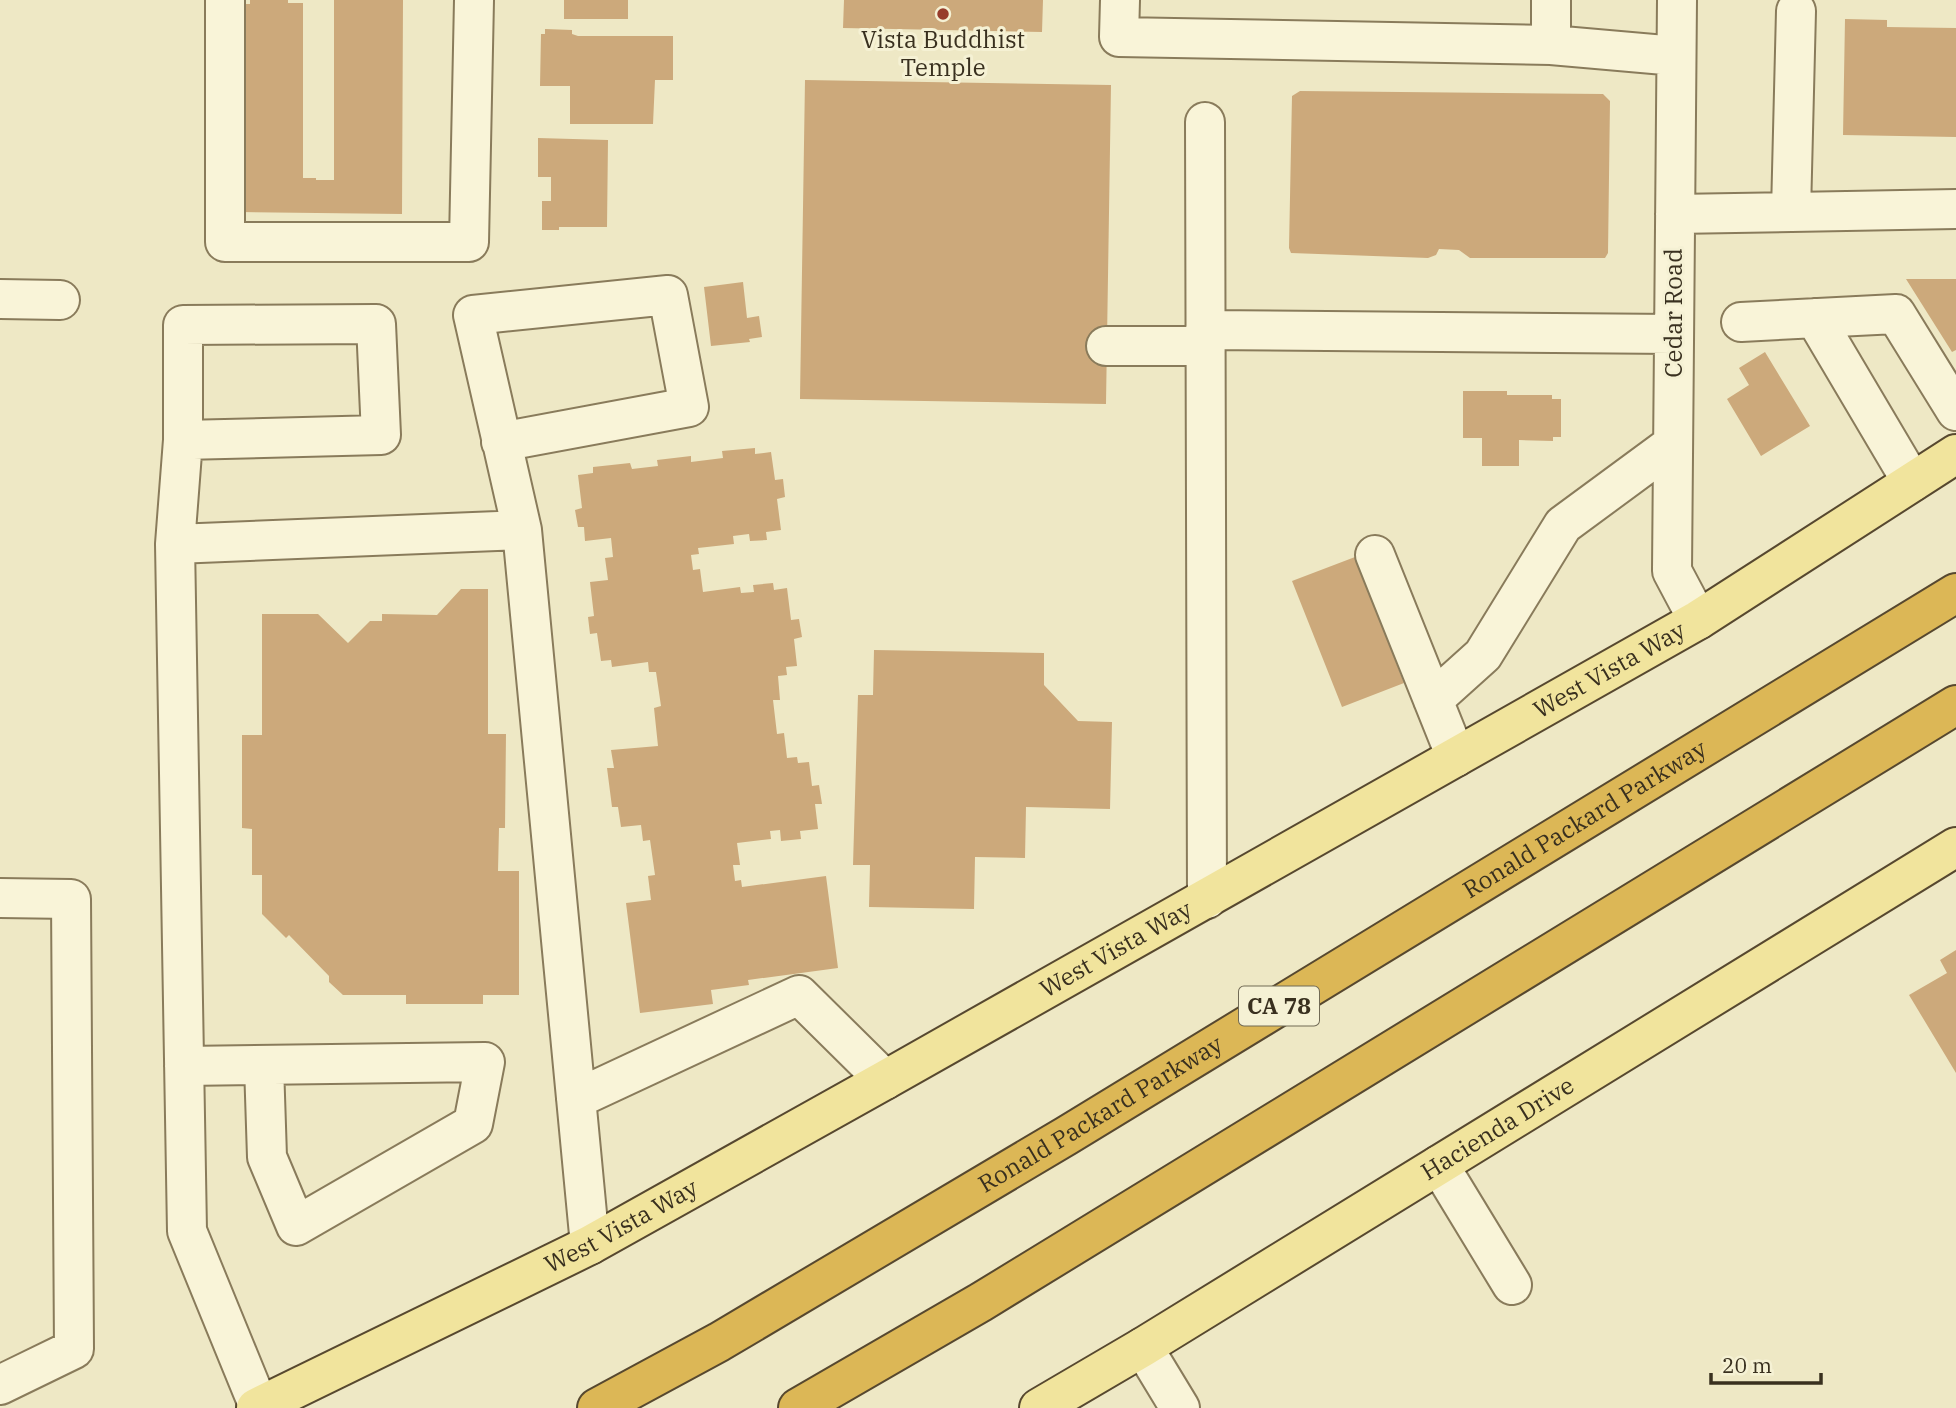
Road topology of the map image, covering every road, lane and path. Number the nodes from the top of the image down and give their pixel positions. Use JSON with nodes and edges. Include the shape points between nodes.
{"nodes":[{"id":1,"x":225,"y":0,"type":"edge"},
{"id":2,"x":474,"y":0,"type":"edge"},
{"id":3,"x":1120,"y":0,"type":"edge"},
{"id":4,"x":1551,"y":0,"type":"edge"},
{"id":5,"x":1676,"y":0,"type":"edge"},
{"id":6,"x":1796,"y":10,"type":"dead end"},
{"id":7,"x":1551,"y":45,"type":"junction"},
{"id":8,"x":1676,"y":56,"type":"junction"},
{"id":9,"x":1205,"y":122,"type":"dead end"},
{"id":10,"x":1956,"y":209,"type":"edge"},
{"id":11,"x":1791,"y":212,"type":"junction"},
{"id":12,"x":1675,"y":214,"type":"junction"},
{"id":13,"x":0,"y":299,"type":"edge"},
{"id":14,"x":60,"y":300,"type":"dead end"},
{"id":15,"x":1815,"y":318,"type":"junction"},
{"id":16,"x":1741,"y":322,"type":"dead end"},
{"id":17,"x":1674,"y":334,"type":"junction"},
{"id":18,"x":1205,"y":338,"type":"junction"},
{"id":19,"x":1106,"y":346,"type":"dead end"},
{"id":20,"x":1956,"y":411,"type":"edge"},
{"id":21,"x":183,"y":440,"type":"junction"},
{"id":22,"x":501,"y":442,"type":"junction"},
{"id":23,"x":1673,"y":444,"type":"junction"},
{"id":24,"x":1956,"y":454,"type":"edge"},
{"id":25,"x":1912,"y":482,"type":"junction"},
{"id":26,"x":522,"y":530,"type":"junction"},
{"id":27,"x":175,"y":544,"type":"junction"},
{"id":28,"x":1375,"y":555,"type":"dead end"},
{"id":29,"x":1956,"y":593,"type":"edge"},
{"id":30,"x":1698,"y":620,"type":"junction"},
{"id":31,"x":1433,"y":700,"type":"junction"},
{"id":32,"x":1956,"y":705,"type":"edge"},
{"id":33,"x":1456,"y":757,"type":"junction"},
{"id":34,"x":1956,"y":847,"type":"edge"},
{"id":35,"x":0,"y":898,"type":"edge"},
{"id":36,"x":1207,"y":898,"type":"junction"},
{"id":37,"x":264,"y":1065,"type":"junction"},
{"id":38,"x":184,"y":1066,"type":"junction"},
{"id":39,"x":884,"y":1080,"type":"junction"},
{"id":40,"x":576,"y":1099,"type":"junction"},
{"id":41,"x":1439,"y":1165,"type":"junction"},
{"id":42,"x":590,"y":1245,"type":"junction"},
{"id":43,"x":1512,"y":1285,"type":"dead end"},
{"id":44,"x":1143,"y":1347,"type":"junction"},
{"id":45,"x":0,"y":1385,"type":"edge"},
{"id":46,"x":257,"y":1407,"type":"edge"},
{"id":47,"x":597,"y":1408,"type":"edge"},
{"id":48,"x":798,"y":1408,"type":"edge"},
{"id":49,"x":1039,"y":1408,"type":"edge"},
{"id":50,"x":1180,"y":1408,"type":"edge"}],
"edges":[{"from":1,"to":2,"type":"street","via":[[225,242],[468,242]]},
{"from":3,"to":7,"type":"street","via":[[1119,37]]},
{"from":4,"to":7,"type":"street"},
{"from":5,"to":8,"type":"street","name":"Cedar Road"},
{"from":6,"to":11,"type":"street"},
{"from":7,"to":8,"type":"street"},
{"from":8,"to":12,"type":"street","name":"Cedar Road"},
{"from":9,"to":18,"type":"street"},
{"from":10,"to":11,"type":"street"},
{"from":11,"to":12,"type":"street"},
{"from":12,"to":17,"type":"street","name":"Cedar Road"},
{"from":13,"to":14,"type":"street"},
{"from":15,"to":16,"type":"street"},
{"from":15,"to":20,"type":"street","via":[[1896,314]]},
{"from":15,"to":25,"type":"street"},
{"from":17,"to":18,"type":"street"},
{"from":17,"to":23,"type":"street","name":"Cedar Road"},
{"from":18,"to":19,"type":"street"},
{"from":18,"to":36,"type":"street"},
{"from":21,"to":21,"type":"street","via":[[183,325],[376,324],[381,435]]},
{"from":21,"to":27,"type":"street"},
{"from":22,"to":22,"type":"street","via":[[689,407],[668,295],[473,315]]},
{"from":22,"to":26,"type":"street"},
{"from":23,"to":30,"type":"street","name":"Cedar Road","via":[[1672,571]]},
{"from":23,"to":31,"type":"street","via":[[1563,526],[1483,655]]},
{"from":24,"to":25,"type":"main road","name":"West Vista Way"},
{"from":25,"to":30,"type":"main road","name":"West Vista Way"},
{"from":26,"to":27,"type":"street"},
{"from":26,"to":40,"type":"street"},
{"from":27,"to":38,"type":"street"},
{"from":28,"to":31,"type":"street"},
{"from":29,"to":47,"type":"highway","name":"Ronald Packard Parkway","number":"CA 78","via":[[1066,1136],[719,1342]]},
{"from":30,"to":33,"type":"main road","name":"West Vista Way"},
{"from":31,"to":33,"type":"street"},
{"from":32,"to":48,"type":"highway","via":[[981,1302]]},
{"from":33,"to":36,"type":"main road","name":"West Vista Way"},
{"from":34,"to":41,"type":"main road","name":"Hacienda Drive"},
{"from":35,"to":45,"type":"street","via":[[71,898],[74,1349]]},
{"from":36,"to":39,"type":"main road","name":"West Vista Way"},
{"from":37,"to":37,"type":"street","via":[[430,1063],[485,1062],[473,1124],[296,1226],[267,1157]]},
{"from":37,"to":38,"type":"street"},
{"from":38,"to":46,"type":"street","via":[[187,1231]]},
{"from":39,"to":40,"type":"street","via":[[799,995]]},
{"from":39,"to":42,"type":"main road","name":"West Vista Way"},
{"from":40,"to":42,"type":"street"},
{"from":41,"to":43,"type":"street"},
{"from":41,"to":44,"type":"main road","name":"Hacienda Drive"},
{"from":42,"to":46,"type":"main road","name":"West Vista Way"},
{"from":44,"to":49,"type":"main road","name":"Hacienda Drive"},
{"from":44,"to":50,"type":"street"}]}
